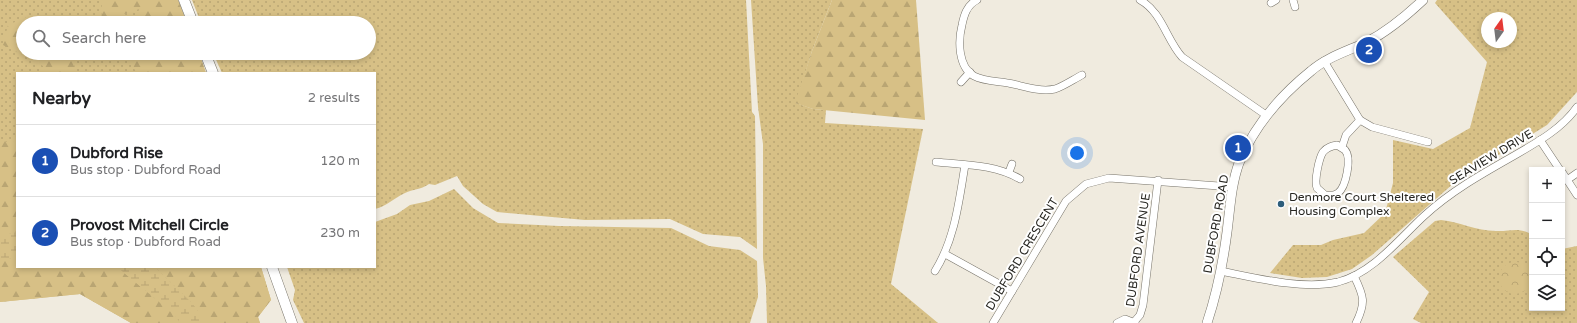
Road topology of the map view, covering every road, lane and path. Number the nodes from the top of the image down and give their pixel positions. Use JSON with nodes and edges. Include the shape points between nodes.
{"nodes":[{"id":1,"x":184,"y":0,"type":"edge"},
{"id":2,"x":1422,"y":0,"type":"edge"},
{"id":3,"x":973,"y":1,"type":"edge"},
{"id":4,"x":1142,"y":1,"type":"edge"},
{"id":5,"x":190,"y":16,"type":"edge"},
{"id":6,"x":208,"y":60,"type":"edge"},
{"id":7,"x":1324,"y":61,"type":"junction"},
{"id":8,"x":213,"y":72,"type":"edge"},
{"id":9,"x":970,"y":72,"type":"junction"},
{"id":10,"x":1082,"y":74,"type":"dead end"},
{"id":11,"x":961,"y":82,"type":"dead end"},
{"id":12,"x":1577,"y":107,"type":"edge"},
{"id":13,"x":1266,"y":115,"type":"junction"},
{"id":14,"x":1360,"y":120,"type":"junction"},
{"id":15,"x":1540,"y":140,"type":"junction"},
{"id":16,"x":1428,"y":142,"type":"dead end"},
{"id":17,"x":1342,"y":147,"type":"junction"},
{"id":18,"x":936,"y":162,"type":"dead end"},
{"id":19,"x":1012,"y":164,"type":"dead end"},
{"id":20,"x":964,"y":165,"type":"junction"},
{"id":21,"x":1558,"y":167,"type":"edge"},
{"id":22,"x":1009,"y":172,"type":"junction"},
{"id":23,"x":1577,"y":173,"type":"edge"},
{"id":24,"x":1565,"y":177,"type":"edge"},
{"id":25,"x":1020,"y":179,"type":"dead end"},
{"id":26,"x":1158,"y":180,"type":"junction"},
{"id":27,"x":1567,"y":180,"type":"junction"},
{"id":28,"x":1233,"y":187,"type":"junction"},
{"id":29,"x":1577,"y":195,"type":"edge"},
{"id":30,"x":945,"y":254,"type":"junction"},
{"id":31,"x":272,"y":268,"type":"edge"},
{"id":32,"x":935,"y":271,"type":"dead end"},
{"id":33,"x":1221,"y":271,"type":"junction"},
{"id":34,"x":1354,"y":276,"type":"junction"},
{"id":35,"x":1012,"y":291,"type":"junction"},
{"id":36,"x":1135,"y":322,"type":"edge"},
{"id":37,"x":292,"y":323,"type":"edge"},
{"id":38,"x":993,"y":323,"type":"edge"},
{"id":39,"x":1117,"y":323,"type":"edge"},
{"id":40,"x":1207,"y":323,"type":"edge"},
{"id":41,"x":1356,"y":323,"type":"edge"}],
"edges":[{"from":1,"to":5,"type":"main road"},
{"from":2,"to":7,"type":"street","name":"DUBFORD ROAD","via":[[1405,17],[1382,33]]},
{"from":3,"to":9,"type":"street","via":[[963,20],[960,41],[961,56]]},
{"from":4,"to":13,"type":"street","via":[[1153,11],[1182,57]]},
{"from":6,"to":8,"type":"main road"},
{"from":7,"to":13,"type":"street","name":"DUBFORD ROAD","via":[[1296,84]]},
{"from":7,"to":14,"type":"street"},
{"from":9,"to":10,"type":"street","via":[[987,80],[1030,89],[1054,89]]},
{"from":9,"to":11,"type":"street"},
{"from":12,"to":15,"type":"street","name":"SEAVIEW DRIVE","via":[[1569,118]]},
{"from":13,"to":28,"type":"street","name":"DUBFORD ROAD","via":[[1242,158]]},
{"from":14,"to":16,"type":"street","via":[[1372,127]]},
{"from":14,"to":17,"type":"street","via":[[1346,135]]},
{"from":15,"to":21,"type":"street"},
{"from":15,"to":34,"type":"street","name":"SEAVIEW DRIVE","via":[[1455,191],[1375,262]]},
{"from":17,"to":17,"type":"street","via":[[1350,160],[1343,186],[1335,195],[1325,195],[1319,192],[1316,185],[1322,153],[1332,146]]},
{"from":18,"to":20,"type":"street"},
{"from":19,"to":22,"type":"street"},
{"from":20,"to":22,"type":"street","via":[[989,166]]},
{"from":20,"to":30,"type":"street","via":[[957,212]]},
{"from":22,"to":25,"type":"street"},
{"from":23,"to":27,"type":"street"},
{"from":24,"to":27,"type":"street"},
{"from":26,"to":28,"type":"street","name":"DUBFORD CRESCENT"},
{"from":26,"to":35,"type":"street","name":"DUBFORD CRESCENT","via":[[1109,178],[1086,184],[1075,192],[1057,214]]},
{"from":26,"to":36,"type":"street","name":"DUBFORD AVENUE","via":[[1143,305]]},
{"from":27,"to":29,"type":"street"},
{"from":28,"to":33,"type":"street","name":"DUBFORD ROAD"},
{"from":30,"to":32,"type":"street"},
{"from":30,"to":35,"type":"street"},
{"from":31,"to":37,"type":"main road"},
{"from":33,"to":34,"type":"street","name":"SEAVIEW DRIVE","via":[[1311,285],[1338,282]]},
{"from":33,"to":40,"type":"street","name":"DUBFORD ROAD"},
{"from":34,"to":41,"type":"street","via":[[1362,291],[1363,302]]},
{"from":35,"to":38,"type":"street","name":"DUBFORD CRESCENT"},
{"from":36,"to":39,"type":"street","name":"DUBFORD AVENUE","via":[[1125,319]]}]}
